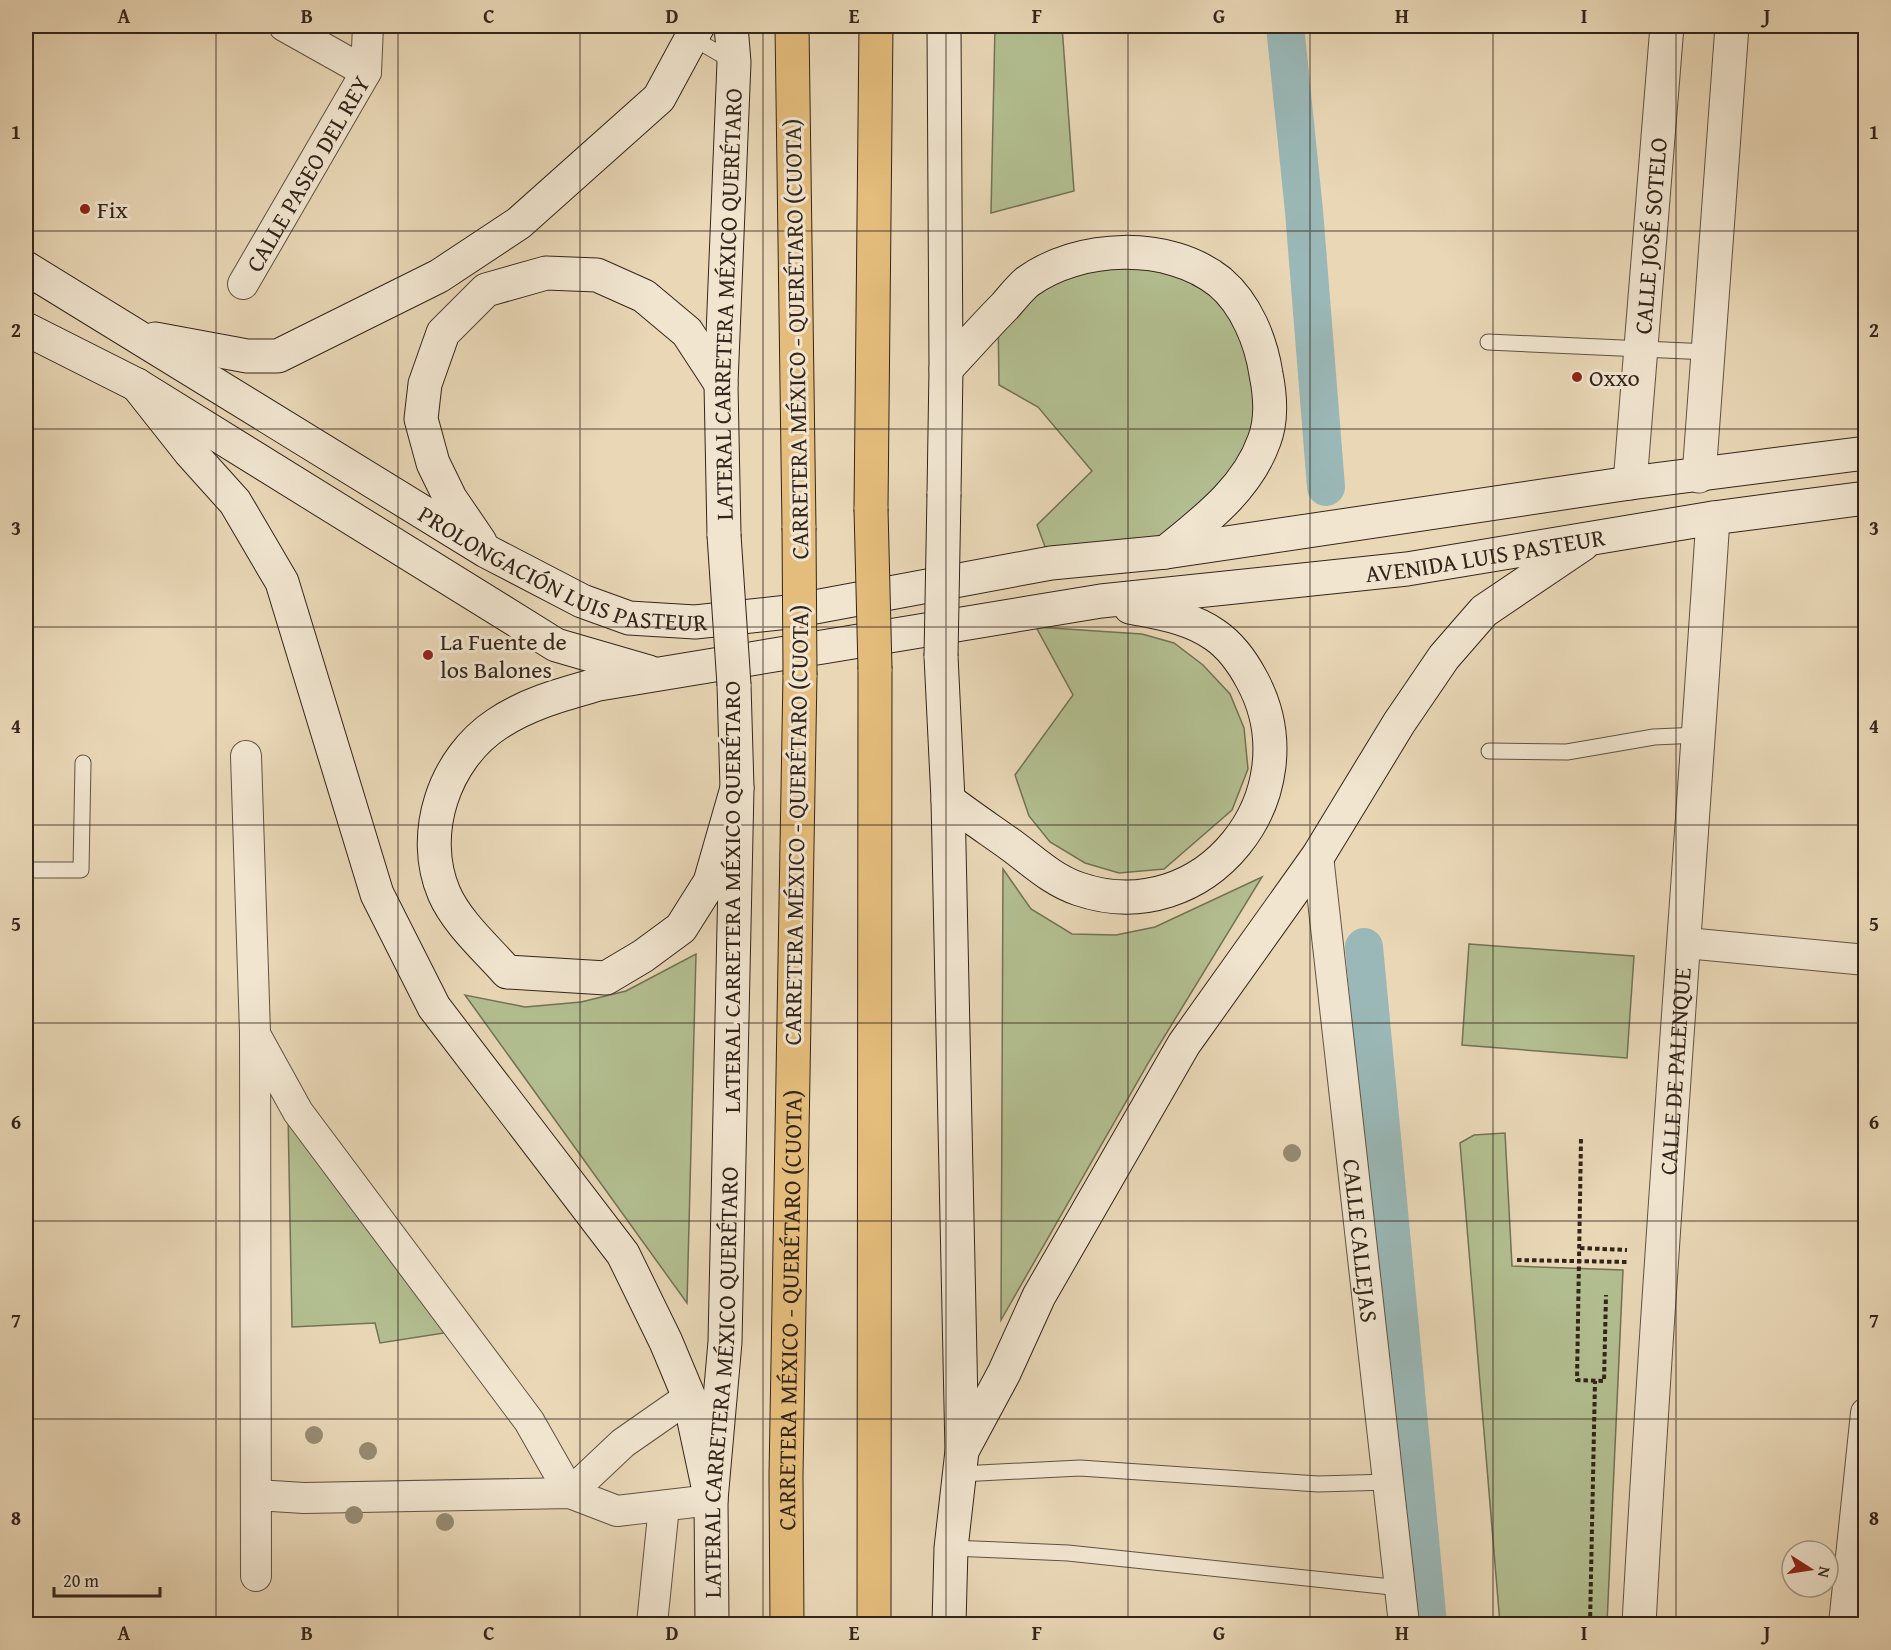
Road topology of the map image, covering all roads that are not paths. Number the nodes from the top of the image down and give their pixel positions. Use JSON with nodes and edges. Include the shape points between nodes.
{"nodes":[{"id":1,"x":284,"y":26,"type":"edge"},
{"id":2,"x":368,"y":26,"type":"edge"},
{"id":3,"x":731,"y":26,"type":"edge"},
{"id":4,"x":792,"y":26,"type":"edge"},
{"id":5,"x":876,"y":26,"type":"edge"},
{"id":6,"x":944,"y":26,"type":"edge"},
{"id":7,"x":1667,"y":26,"type":"edge"},
{"id":8,"x":1732,"y":26,"type":"edge"},
{"id":9,"x":692,"y":30,"type":"edge"},
{"id":10,"x":734,"y":62,"type":"junction"},
{"id":11,"x":366,"y":72,"type":"junction"},
{"id":12,"x":26,"y":268,"type":"edge"},
{"id":13,"x":243,"y":284,"type":"dead end"},
{"id":14,"x":26,"y":329,"type":"edge"},
{"id":15,"x":137,"y":336,"type":"junction"},
{"id":16,"x":1488,"y":342,"type":"dead end"},
{"id":17,"x":1641,"y":350,"type":"junction"},
{"id":18,"x":1709,"y":352,"type":"junction"},
{"id":19,"x":946,"y":369,"type":"junction"},
{"id":20,"x":721,"y":384,"type":"junction"},
{"id":21,"x":137,"y":385,"type":"junction"},
{"id":22,"x":1866,"y":453,"type":"edge"},
{"id":23,"x":1699,"y":476,"type":"junction"},
{"id":24,"x":1630,"y":483,"type":"junction"},
{"id":25,"x":1866,"y":498,"type":"edge"},
{"id":26,"x":1713,"y":518,"type":"junction"},
{"id":27,"x":1588,"y":541,"type":"junction"},
{"id":28,"x":486,"y":551,"type":"junction"},
{"id":29,"x":1166,"y":552,"type":"junction"},
{"id":30,"x":1101,"y":601,"type":"junction"},
{"id":31,"x":654,"y":673,"type":"junction"},
{"id":32,"x":1699,"y":735,"type":"junction"},
{"id":33,"x":1489,"y":751,"type":"dead end"},
{"id":34,"x":246,"y":756,"type":"dead end"},
{"id":35,"x":83,"y":763,"type":"dead end"},
{"id":36,"x":736,"y":788,"type":"junction"},
{"id":37,"x":948,"y":800,"type":"junction"},
{"id":38,"x":1318,"y":856,"type":"junction"},
{"id":39,"x":26,"y":870,"type":"edge"},
{"id":40,"x":1686,"y":943,"type":"junction"},
{"id":41,"x":1866,"y":960,"type":"edge"},
{"id":42,"x":255,"y":1033,"type":"junction"},
{"id":43,"x":689,"y":1397,"type":"junction"},
{"id":44,"x":1866,"y":1413,"type":"edge"},
{"id":45,"x":961,"y":1463,"type":"junction"},
{"id":46,"x":786,"y":1476,"type":"junction"},
{"id":47,"x":1390,"y":1482,"type":"junction"},
{"id":48,"x":570,"y":1493,"type":"junction"},
{"id":49,"x":256,"y":1495,"type":"junction"},
{"id":50,"x":711,"y":1500,"type":"junction"},
{"id":51,"x":664,"y":1506,"type":"junction"},
{"id":52,"x":951,"y":1548,"type":"junction"},
{"id":53,"x":256,"y":1576,"type":"dead end"},
{"id":54,"x":1401,"y":1588,"type":"junction"},
{"id":55,"x":652,"y":1624,"type":"edge"},
{"id":56,"x":712,"y":1624,"type":"edge"},
{"id":57,"x":767,"y":1624,"type":"edge"},
{"id":58,"x":787,"y":1624,"type":"edge"},
{"id":59,"x":874,"y":1624,"type":"edge"},
{"id":60,"x":949,"y":1624,"type":"edge"},
{"id":61,"x":1404,"y":1624,"type":"edge"},
{"id":62,"x":1639,"y":1624,"type":"edge"},
{"id":63,"x":1844,"y":1624,"type":"edge"}],
"edges":[{"from":1,"to":11,"type":"street"},
{"from":2,"to":11,"type":"street","name":"CALLE PASEO DEL REY"},
{"from":3,"to":10,"type":"main road","name":"LATERAL CARRETERA MÉXICO QUERÉTARO"},
{"from":4,"to":46,"type":"highway","name":"CARRETERA MÉXICO - QUERÉTARO (CUOTA)","bridge":true,"via":[[800,675]]},
{"from":5,"to":59,"type":"highway","bridge":true,"via":[[871,508],[875,669]]},
{"from":6,"to":19,"type":"main road"},
{"from":7,"to":17,"type":"main road","name":"CALLE JOSÉ SOTELO"},
{"from":8,"to":18,"type":"main road"},
{"from":9,"to":10,"type":"lane"},
{"from":9,"to":15,"type":"main road","via":[[659,98],[519,223],[439,276],[278,356],[247,356]]},
{"from":10,"to":20,"type":"main road","name":"LATERAL CARRETERA MÉXICO QUERÉTARO"},
{"from":11,"to":13,"type":"street","name":"CALLE PASEO DEL REY"},
{"from":12,"to":15,"type":"main road","name":"PROLONGACIÓN LUIS PASTEUR"},
{"from":14,"to":21,"type":"main road","name":"PROLONGACIÓN LUIS PASTEUR"},
{"from":15,"to":28,"type":"main road","name":"PROLONGACIÓN LUIS PASTEUR"},
{"from":16,"to":17,"type":"lane"},
{"from":17,"to":18,"type":"lane"},
{"from":17,"to":24,"type":"main road","name":"CALLE JOSÉ SOTELO"},
{"from":18,"to":23,"type":"main road"},
{"from":19,"to":29,"type":"main road","via":[[1027,283],[1062,264],[1101,254],[1143,253],[1180,260],[1220,282],[1248,318],[1263,358],[1270,396],[1265,440],[1245,478],[1212,514]]},
{"from":19,"to":37,"type":"main road","bridge":true,"via":[[941,656]]},
{"from":20,"to":28,"type":"main road","via":[[687,332],[644,296],[597,275],[546,273],[486,290],[443,333],[425,384],[421,419],[433,463],[450,498]]},
{"from":20,"to":36,"type":"main road","name":"LATERAL CARRETERA MÉXICO QUERÉTARO","bridge":true},
{"from":21,"to":31,"type":"main road","name":"PROLONGACIÓN LUIS PASTEUR","via":[[556,645]]},
{"from":21,"to":43,"type":"main road","via":[[235,502],[282,582],[377,894],[434,1007],[623,1254]]},
{"from":22,"to":23,"type":"main road","name":"AVENIDA LUIS PASTEUR"},
{"from":23,"to":24,"type":"main road","name":"AVENIDA LUIS PASTEUR"},
{"from":24,"to":29,"type":"main road","name":"AVENIDA LUIS PASTEUR"},
{"from":25,"to":26,"type":"main road","name":"AVENIDA LUIS PASTEUR"},
{"from":26,"to":27,"type":"main road","name":"AVENIDA LUIS PASTEUR"},
{"from":26,"to":32,"type":"main road","name":"CALLE DE PALENQUE"},
{"from":27,"to":30,"type":"main road","name":"AVENIDA LUIS PASTEUR","via":[[1407,569]]},
{"from":27,"to":38,"type":"main road","via":[[1484,611],[1444,657]]},
{"from":28,"to":29,"type":"main road","name":"PROLONGACIÓN LUIS PASTEUR","via":[[582,601],[629,618],[695,622],[788,612],[1051,563]]},
{"from":30,"to":31,"type":"main road","name":"PROLONGACIÓN LUIS PASTEUR"},
{"from":30,"to":37,"type":"main road","via":[[1180,618],[1215,635],[1242,662],[1262,698],[1271,740],[1268,784],[1251,824],[1225,858],[1191,883],[1155,895],[1118,896],[1080,889],[1042,871]]},
{"from":31,"to":36,"type":"main road","via":[[541,701],[497,724],[465,751],[438,806],[434,849],[444,893],[462,921],[507,972],[606,978],[681,928],[710,882]]},
{"from":32,"to":33,"type":"lane","via":[[1654,737],[1567,752]]},
{"from":32,"to":40,"type":"main road","name":"CALLE DE PALENQUE"},
{"from":34,"to":42,"type":"street"},
{"from":35,"to":39,"type":"lane","via":[[81,870]]},
{"from":36,"to":50,"type":"main road","name":"LATERAL CARRETERA MÉXICO QUERÉTARO","via":[[725,1342]]},
{"from":37,"to":45,"type":"main road"},
{"from":38,"to":45,"type":"main road","via":[[1184,1044],[1039,1296]]},
{"from":38,"to":47,"type":"street","name":"CALLE CALLEJAS"},
{"from":40,"to":41,"type":"street"},
{"from":40,"to":62,"type":"main road","name":"CALLE DE PALENQUE","via":[[1648,1258]]},
{"from":42,"to":48,"type":"street","via":[[298,1112],[529,1420]]},
{"from":42,"to":49,"type":"street"},
{"from":43,"to":48,"type":"street","via":[[623,1443]]},
{"from":43,"to":50,"type":"main road"},
{"from":44,"to":63,"type":"street"},
{"from":45,"to":47,"type":"lane","via":[[1318,1484]]},
{"from":45,"to":52,"type":"main road"},
{"from":46,"to":57,"type":"highway"},
{"from":46,"to":58,"type":"highway","name":"CARRETERA MÉXICO - QUERÉTARO (CUOTA)"},
{"from":47,"to":54,"type":"street","name":"CALLE CALLEJAS"},
{"from":48,"to":49,"type":"street","via":[[304,1498]]},
{"from":48,"to":51,"type":"street","via":[[617,1511]]},
{"from":49,"to":53,"type":"street"},
{"from":50,"to":51,"type":"street"},
{"from":50,"to":56,"type":"main road","name":"LATERAL CARRETERA MÉXICO QUERÉTARO"},
{"from":51,"to":55,"type":"street"},
{"from":52,"to":54,"type":"lane","via":[[1068,1553]]},
{"from":52,"to":60,"type":"main road"},
{"from":54,"to":61,"type":"street","name":"CALLE CALLEJAS"}]}
